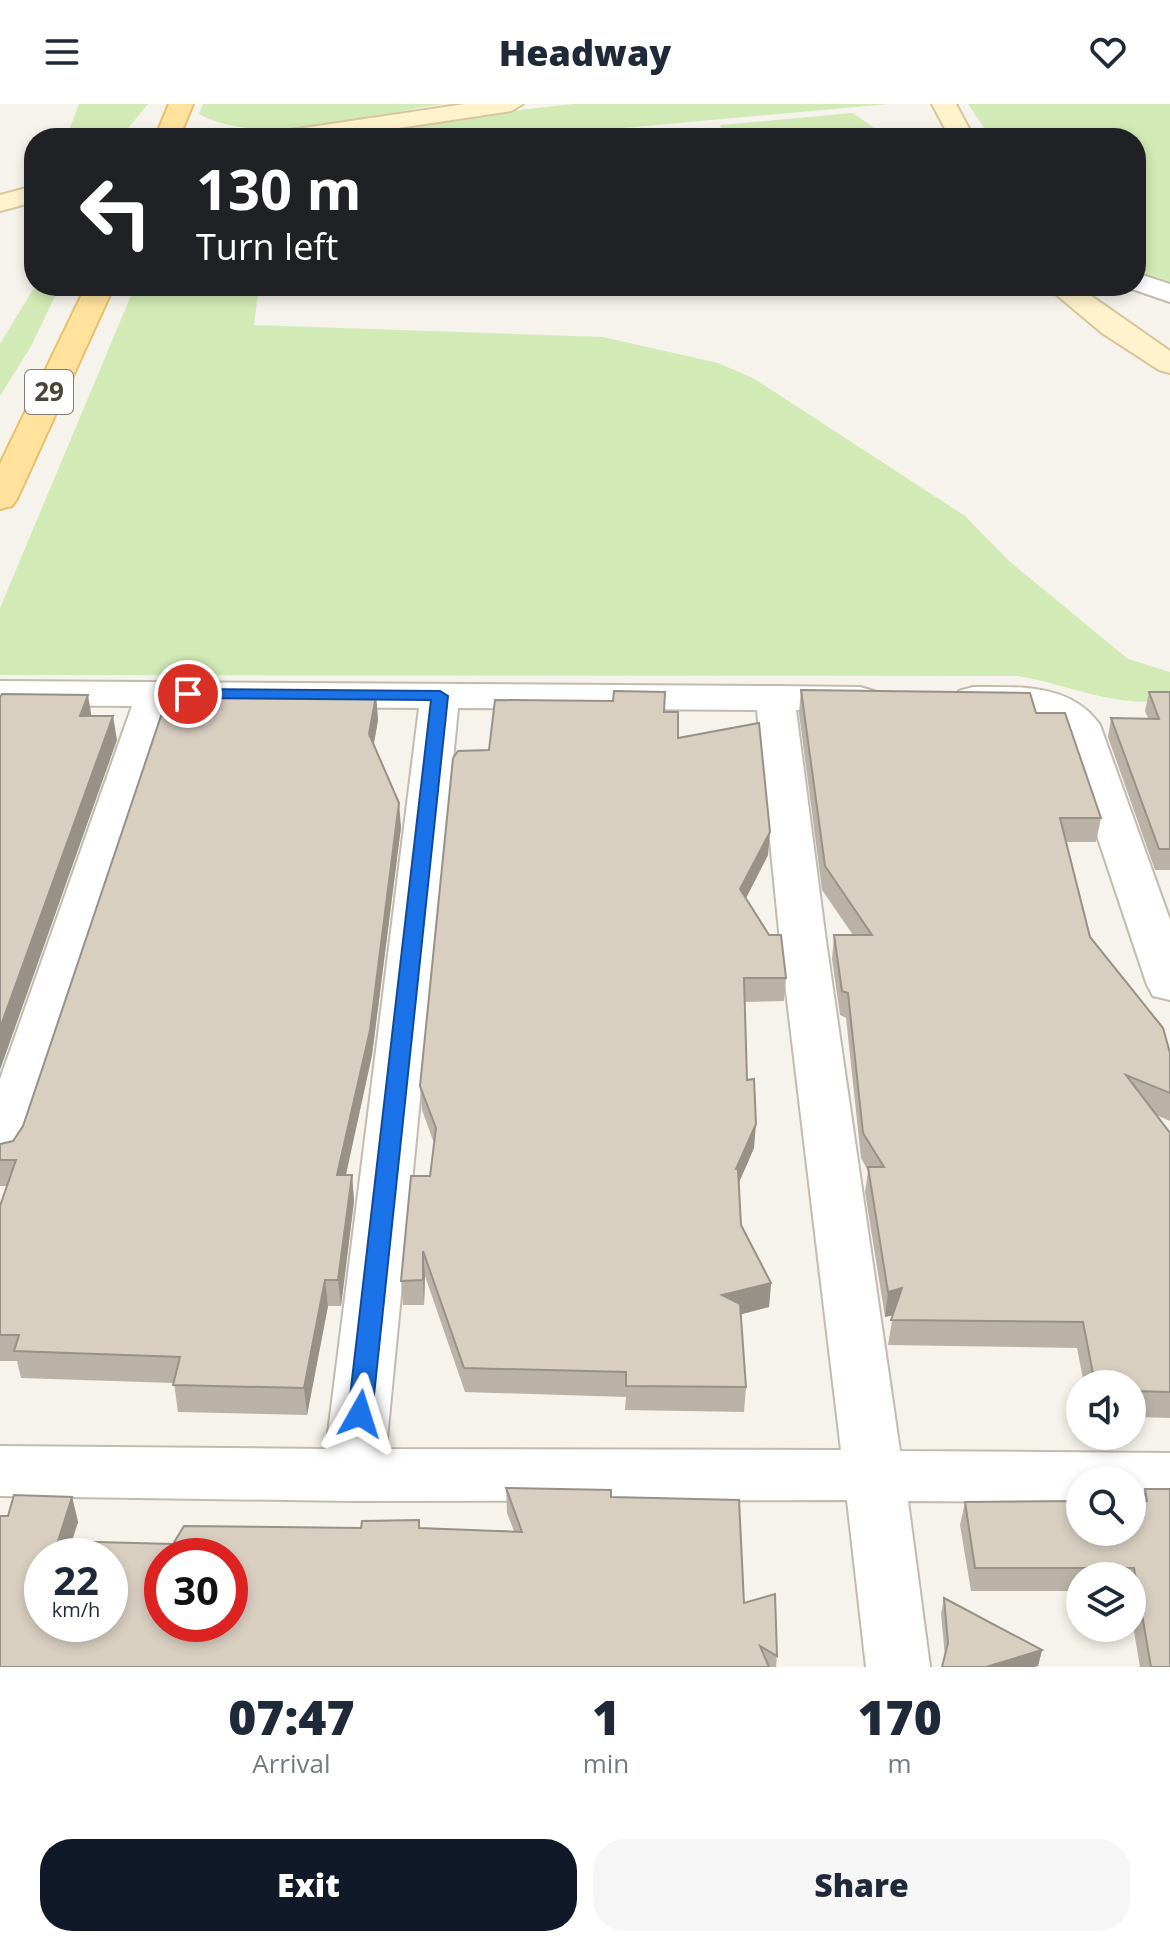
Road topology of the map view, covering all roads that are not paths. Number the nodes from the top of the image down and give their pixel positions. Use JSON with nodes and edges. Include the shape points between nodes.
{"nodes":[{"id":1,"x":181,"y":104,"type":"edge"},
{"id":2,"x":511,"y":104,"type":"edge"},
{"id":3,"x":944,"y":104,"type":"edge"},
{"id":4,"x":171,"y":128,"type":"edge"},
{"id":5,"x":351,"y":128,"type":"edge"},
{"id":6,"x":957,"y":128,"type":"edge"},
{"id":7,"x":24,"y":197,"type":"edge"},
{"id":8,"x":0,"y":203,"type":"edge"},
{"id":9,"x":1146,"y":285,"type":"edge"},
{"id":10,"x":1170,"y":294,"type":"edge"},
{"id":11,"x":95,"y":296,"type":"edge"},
{"id":12,"x":1073,"y":296,"type":"edge"},
{"id":13,"x":1170,"y":364,"type":"edge"},
{"id":14,"x":0,"y":499,"type":"edge"},
{"id":15,"x":0,"y":693,"type":"edge"},
{"id":16,"x":156,"y":694,"type":"junction"},
{"id":17,"x":440,"y":696,"type":"junction"},
{"id":18,"x":775,"y":698,"type":"junction"},
{"id":19,"x":1154,"y":894,"type":"edge"},
{"id":20,"x":1170,"y":985,"type":"edge"},
{"id":21,"x":0,"y":1151,"type":"edge"},
{"id":22,"x":0,"y":1471,"type":"edge"},
{"id":23,"x":876,"y":1474,"type":"junction"},
{"id":24,"x":353,"y":1476,"type":"junction"},
{"id":25,"x":1170,"y":1478,"type":"edge"},
{"id":26,"x":898,"y":1667,"type":"edge"}],
"edges":[{"from":1,"to":4,"type":"main road"},
{"from":2,"to":5,"type":"street"},
{"from":3,"to":6,"type":"street"},
{"from":7,"to":8,"type":"street"},
{"from":9,"to":10,"type":"street"},
{"from":11,"to":14,"type":"main road","number":"29"},
{"from":12,"to":13,"type":"street"},
{"from":15,"to":16,"type":"street"},
{"from":16,"to":17,"type":"street"},
{"from":16,"to":21,"type":"street"},
{"from":17,"to":18,"type":"street"},
{"from":17,"to":24,"type":"street"},
{"from":18,"to":19,"type":"street","via":[[1038,699],[1080,725]]},
{"from":18,"to":23,"type":"street","via":[[795,896]]},
{"from":19,"to":20,"type":"street"},
{"from":22,"to":24,"type":"street"},
{"from":23,"to":24,"type":"street"},
{"from":23,"to":25,"type":"street"},
{"from":23,"to":26,"type":"street"}]}
